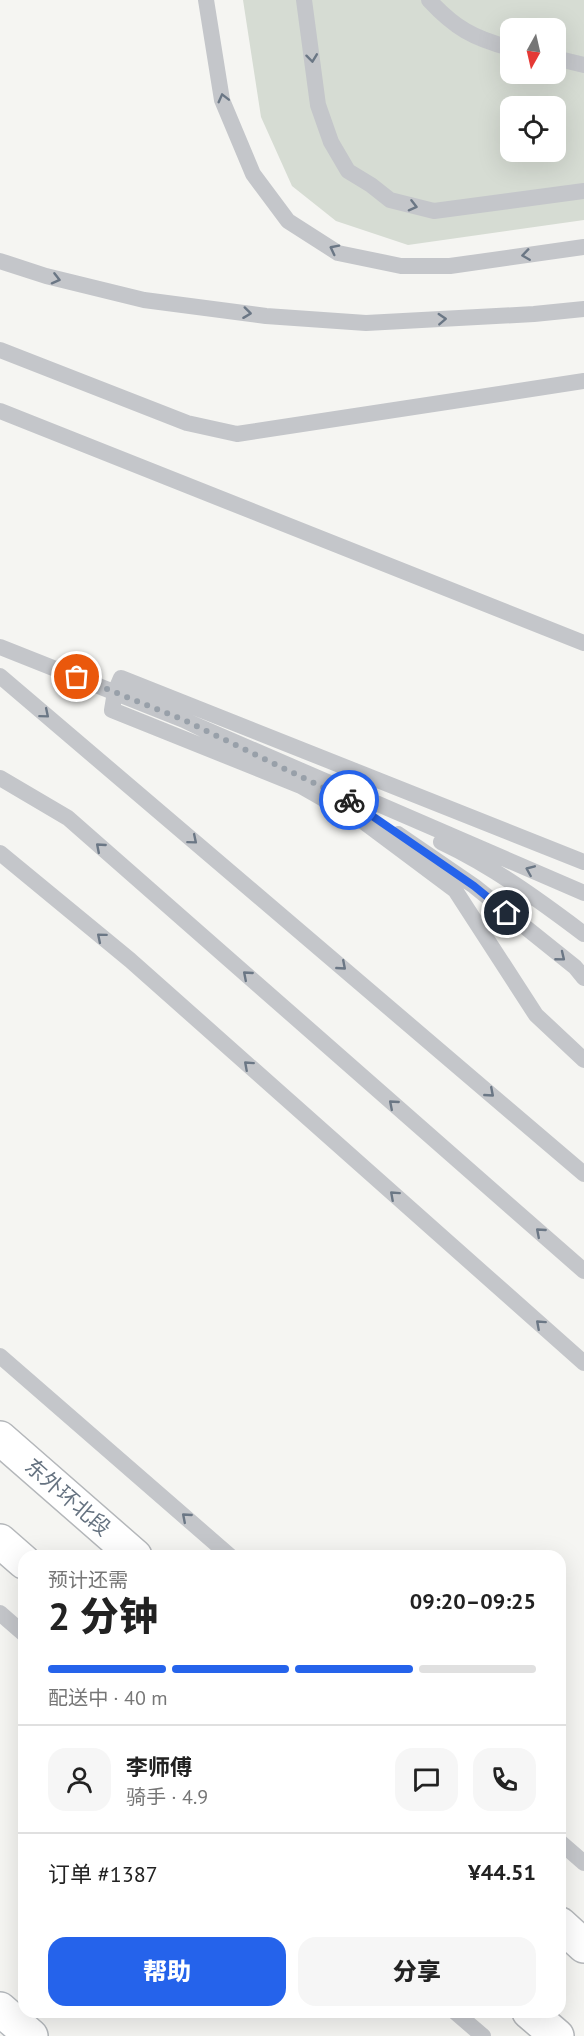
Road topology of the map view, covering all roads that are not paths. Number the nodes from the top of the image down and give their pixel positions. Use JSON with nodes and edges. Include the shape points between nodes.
{"nodes":[{"id":1,"x":206,"y":0,"type":"edge"},
{"id":2,"x":304,"y":0,"type":"edge"},
{"id":3,"x":429,"y":0,"type":"edge"},
{"id":4,"x":500,"y":45,"type":"edge"},
{"id":5,"x":566,"y":61,"type":"edge"},
{"id":6,"x":584,"y":65,"type":"edge"},
{"id":7,"x":584,"y":191,"type":"edge"},
{"id":8,"x":584,"y":247,"type":"edge"},
{"id":9,"x":0,"y":261,"type":"edge"},
{"id":10,"x":584,"y":309,"type":"edge"},
{"id":11,"x":0,"y":350,"type":"edge"},
{"id":12,"x":584,"y":381,"type":"edge"},
{"id":13,"x":0,"y":411,"type":"edge"},
{"id":14,"x":584,"y":643,"type":"edge"},
{"id":15,"x":0,"y":647,"type":"edge"},
{"id":16,"x":0,"y":676,"type":"edge"},
{"id":17,"x":115,"y":692,"type":"junction"},
{"id":18,"x":184,"y":720,"type":"junction"},
{"id":19,"x":0,"y":778,"type":"edge"},
{"id":20,"x":352,"y":802,"type":"junction"},
{"id":21,"x":0,"y":852,"type":"edge"},
{"id":22,"x":584,"y":862,"type":"edge"},
{"id":23,"x":584,"y":893,"type":"edge"},
{"id":24,"x":584,"y":934,"type":"edge"},
{"id":25,"x":584,"y":978,"type":"edge"},
{"id":26,"x":584,"y":1060,"type":"edge"},
{"id":27,"x":584,"y":1174,"type":"edge"},
{"id":28,"x":584,"y":1271,"type":"edge"},
{"id":29,"x":0,"y":1356,"type":"edge"},
{"id":30,"x":584,"y":1363,"type":"edge"},
{"id":31,"x":0,"y":1438,"type":"edge"},
{"id":32,"x":0,"y":1541,"type":"edge"},
{"id":33,"x":128,"y":1550,"type":"edge"},
{"id":34,"x":223,"y":1550,"type":"edge"},
{"id":35,"x":18,"y":1557,"type":"edge"},
{"id":36,"x":0,"y":1613,"type":"edge"},
{"id":37,"x":18,"y":1629,"type":"edge"},
{"id":38,"x":566,"y":1847,"type":"edge"},
{"id":39,"x":584,"y":1863,"type":"edge"},
{"id":40,"x":566,"y":1930,"type":"edge"},
{"id":41,"x":584,"y":1946,"type":"edge"},
{"id":42,"x":0,"y":2009,"type":"edge"},
{"id":43,"x":462,"y":2018,"type":"edge"},
{"id":44,"x":536,"y":2018,"type":"edge"},
{"id":45,"x":31,"y":2036,"type":"edge"},
{"id":46,"x":483,"y":2036,"type":"edge"},
{"id":47,"x":557,"y":2036,"type":"edge"}],
"edges":[{"from":8,"to":1,"type":"lane","one_way":true,"via":[[450,266],[401,266],[338,253],[288,221],[253,174],[222,100]]},
{"from":2,"to":7,"type":"lane","one_way":true,"via":[[318,105],[331,142],[348,171],[390,200],[434,211]]},
{"from":3,"to":4,"type":"lane","via":[[447,20],[480,40]]},
{"from":5,"to":6,"type":"lane"},
{"from":9,"to":10,"type":"lane","one_way":true,"via":[[144,300],[266,316],[366,323]]},
{"from":11,"to":12,"type":"lane","via":[[187,423],[237,434]]},
{"from":13,"to":14,"type":"lane"},
{"from":15,"to":17,"type":"lane"},
{"from":16,"to":27,"type":"lane","one_way":true},
{"from":17,"to":18,"type":"lane"},
{"from":17,"to":22,"type":"lane","via":[[121,678]]},
{"from":17,"to":26,"type":"lane","via":[[112,710],[301,786],[364,822],[455,890],[536,1016]]},
{"from":18,"to":20,"type":"lane"},
{"from":23,"to":18,"type":"lane","one_way":true},
{"from":28,"to":19,"type":"lane","one_way":true,"via":[[68,818]]},
{"from":20,"to":24,"type":"lane","via":[[457,850],[535,896]]},
{"from":20,"to":25,"type":"lane","one_way":true,"via":[[474,886]]},
{"from":30,"to":21,"type":"lane","one_way":true,"via":[[129,960]]},
{"from":34,"to":29,"type":"lane","one_way":true},
{"from":31,"to":33,"type":"main road","name":"东外环北段"},
{"from":32,"to":35,"type":"main road"},
{"from":36,"to":37,"type":"lane"},
{"from":38,"to":39,"type":"lane"},
{"from":40,"to":41,"type":"main road"},
{"from":42,"to":45,"type":"main road"},
{"from":43,"to":46,"type":"lane"},
{"from":44,"to":47,"type":"main road"}]}
